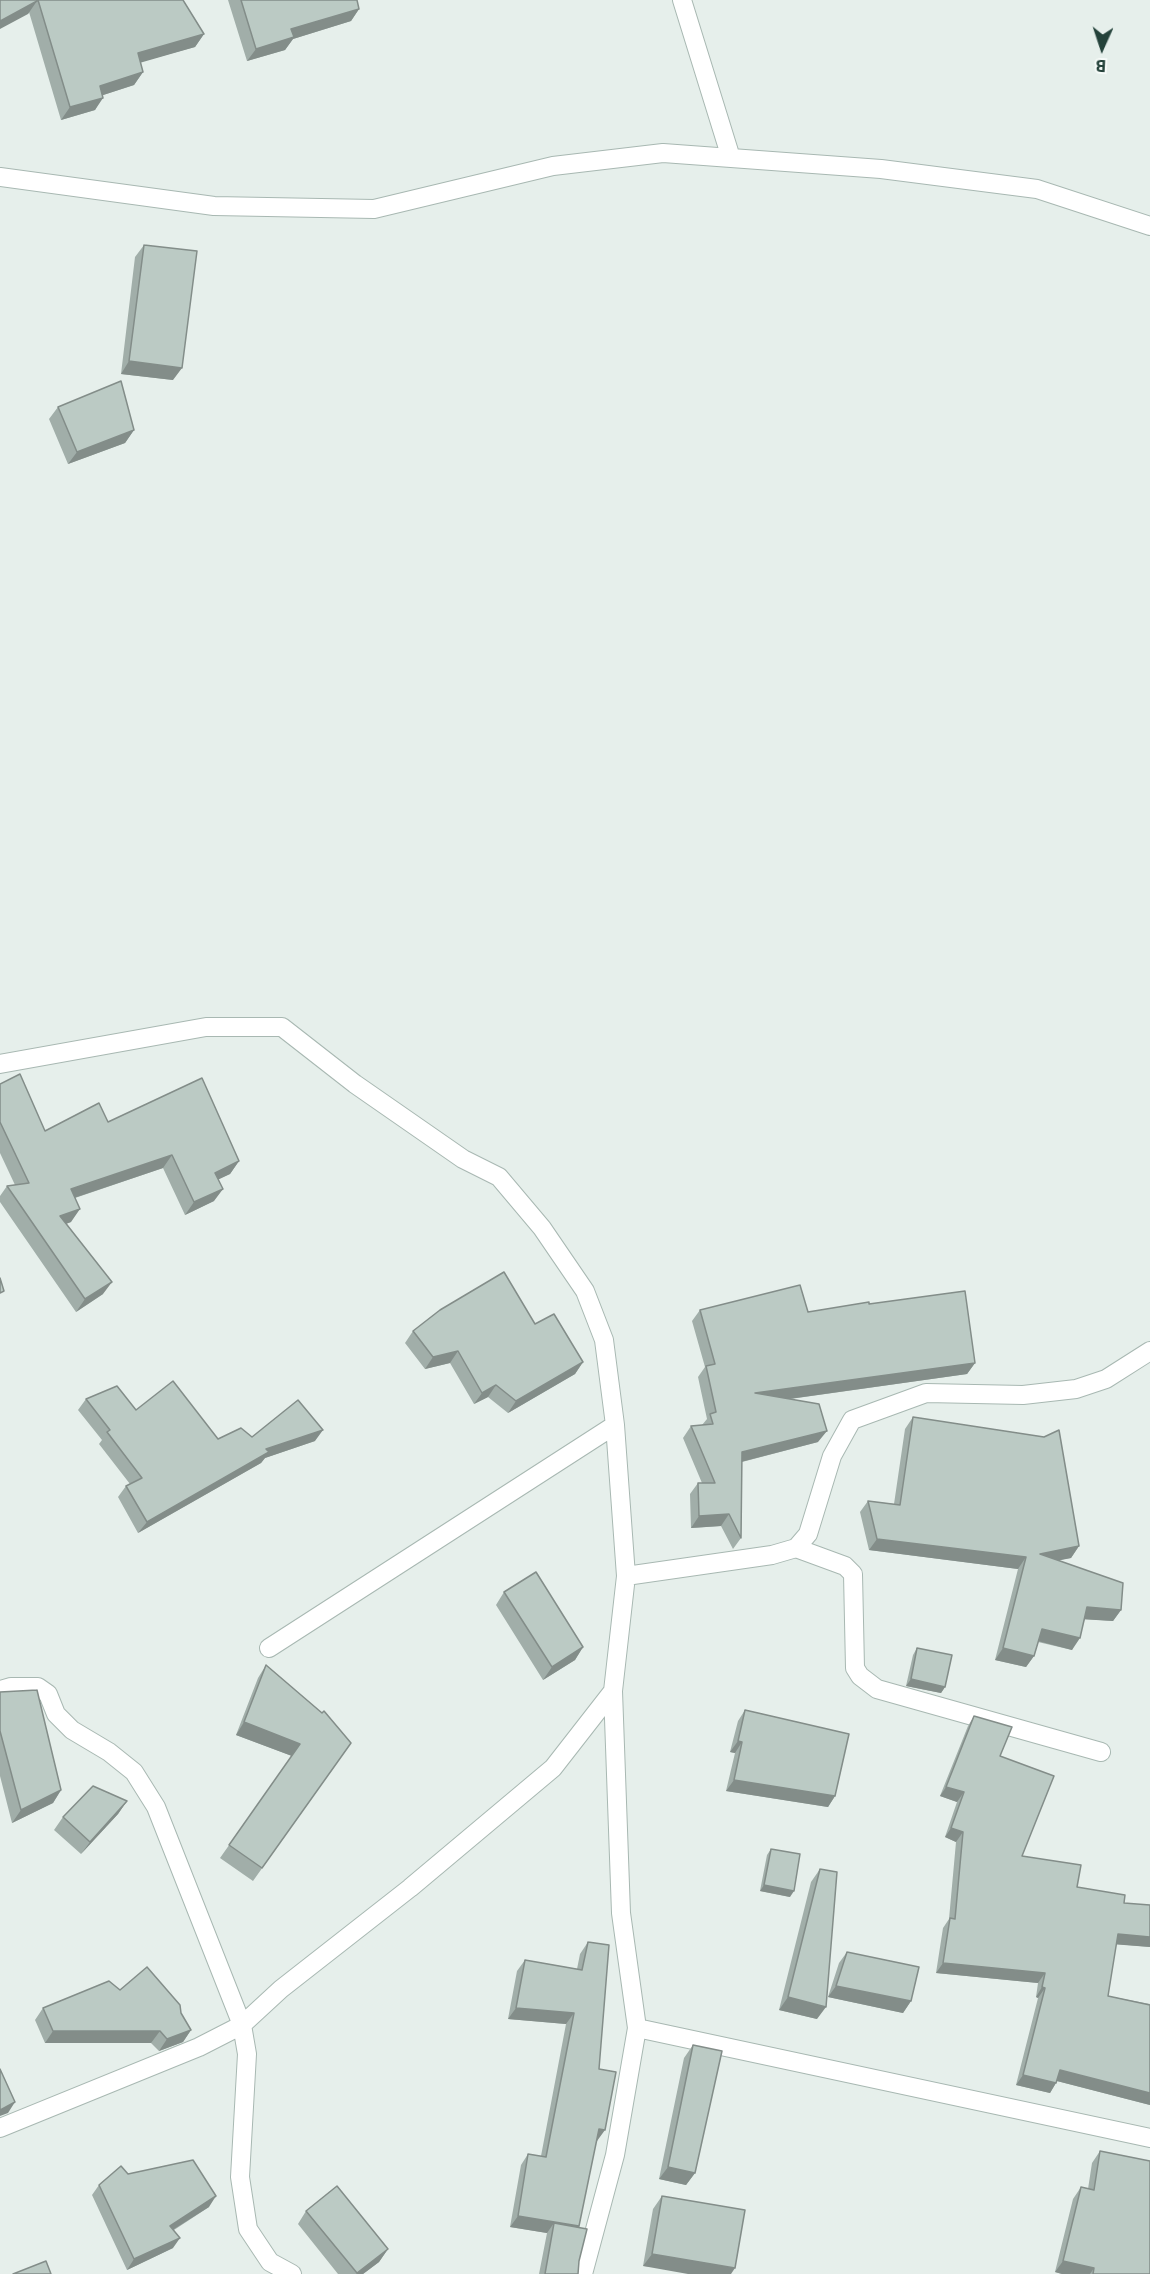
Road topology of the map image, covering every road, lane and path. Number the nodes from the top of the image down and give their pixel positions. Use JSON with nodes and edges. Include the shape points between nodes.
{"nodes":[{"id":1,"x":682,"y":0,"type":"edge"},
{"id":2,"x":731,"y":158,"type":"junction"},
{"id":3,"x":0,"y":177,"type":"edge"},
{"id":4,"x":1150,"y":226,"type":"edge"},
{"id":5,"x":0,"y":1064,"type":"edge"},
{"id":6,"x":1150,"y":1352,"type":"edge"},
{"id":7,"x":615,"y":1425,"type":"junction"},
{"id":8,"x":796,"y":1548,"type":"junction"},
{"id":9,"x":626,"y":1576,"type":"junction"},
{"id":10,"x":268,"y":1648,"type":"dead end"},
{"id":11,"x":0,"y":1690,"type":"edge"},
{"id":12,"x":613,"y":1691,"type":"junction"},
{"id":13,"x":1101,"y":1752,"type":"dead end"},
{"id":14,"x":243,"y":2025,"type":"junction"},
{"id":15,"x":637,"y":2028,"type":"junction"},
{"id":16,"x":0,"y":2128,"type":"edge"},
{"id":17,"x":1150,"y":2138,"type":"edge"},
{"id":18,"x":292,"y":2274,"type":"edge"},
{"id":19,"x":583,"y":2274,"type":"edge"}],
"edges":[{"from":1,"to":2,"type":"street"},
{"from":2,"to":3,"type":"street","via":[[663,153],[553,166],[374,209],[214,206]]},
{"from":2,"to":4,"type":"street","via":[[881,169],[1036,189]]},
{"from":5,"to":7,"type":"street","via":[[206,1027],[282,1027],[355,1084],[463,1159],[499,1178],[542,1228],[585,1292],[604,1340]]},
{"from":6,"to":8,"type":"street","via":[[1106,1379],[1076,1389],[1023,1395],[926,1393],[852,1420],[832,1456],[808,1534]]},
{"from":7,"to":9,"type":"street"},
{"from":7,"to":10,"type":"street"},
{"from":8,"to":9,"type":"street","via":[[772,1555]]},
{"from":8,"to":13,"type":"street","via":[[845,1566],[852,1574],[855,1668],[877,1689]]},
{"from":9,"to":12,"type":"street"},
{"from":11,"to":14,"type":"street","via":[[38,1688],[48,1695],[56,1714],[72,1730],[134,1772],[156,1807]]},
{"from":12,"to":14,"type":"street","via":[[553,1768],[281,1989]]},
{"from":12,"to":15,"type":"street","via":[[621,1913]]},
{"from":14,"to":16,"type":"street","via":[[199,2047]]},
{"from":14,"to":18,"type":"street","via":[[247,2054],[240,2177],[248,2229],[270,2262]]},
{"from":15,"to":17,"type":"street"},
{"from":15,"to":19,"type":"street","via":[[615,2155]]}]}
